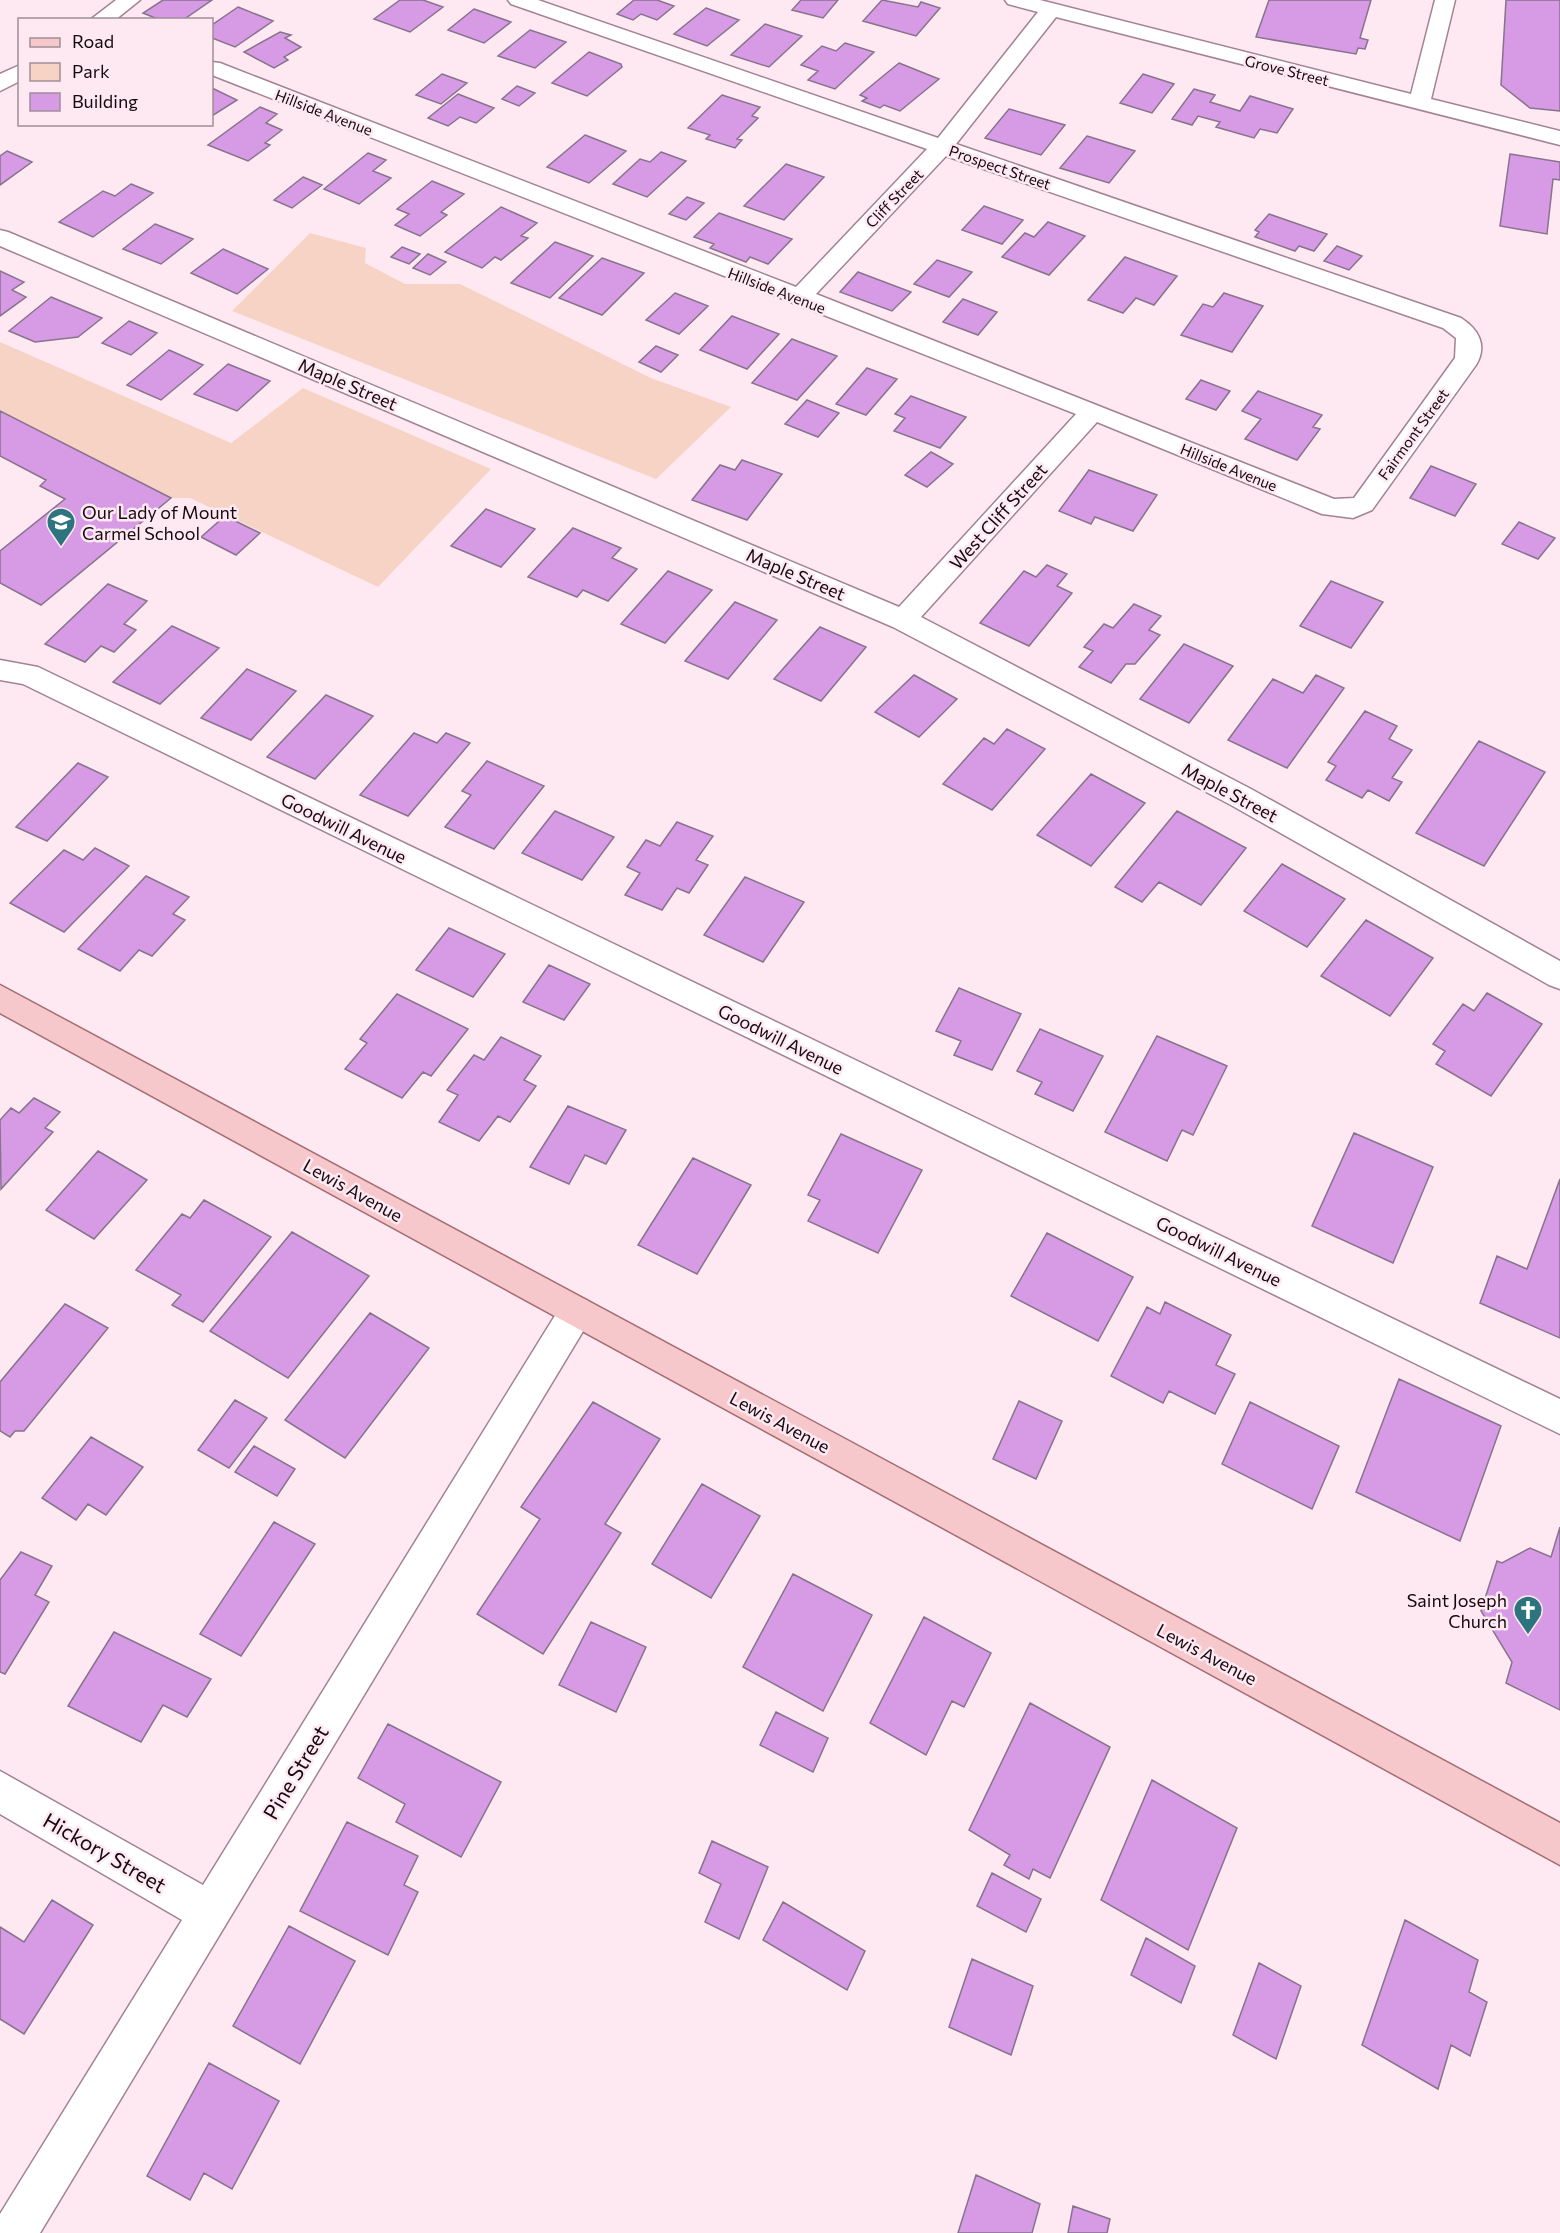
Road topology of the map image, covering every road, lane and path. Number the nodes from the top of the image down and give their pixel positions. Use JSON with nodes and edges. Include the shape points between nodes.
{"nodes":[{"id":1,"x":130,"y":0,"type":"edge"},
{"id":2,"x":518,"y":0,"type":"edge"},
{"id":3,"x":1015,"y":0,"type":"edge"},
{"id":4,"x":1445,"y":0,"type":"edge"},
{"id":5,"x":1051,"y":9,"type":"junction"},
{"id":6,"x":103,"y":18,"type":"edge"},
{"id":7,"x":213,"y":68,"type":"edge"},
{"id":8,"x":18,"y":72,"type":"edge"},
{"id":9,"x":0,"y":84,"type":"edge"},
{"id":10,"x":1419,"y":104,"type":"junction"},
{"id":11,"x":1560,"y":138,"type":"edge"},
{"id":12,"x":942,"y":147,"type":"junction"},
{"id":13,"x":0,"y":237,"type":"edge"},
{"id":14,"x":799,"y":298,"type":"junction"},
{"id":15,"x":1471,"y":345,"type":"joint"},
{"id":16,"x":1093,"y":411,"type":"junction"},
{"id":17,"x":1343,"y":509,"type":"joint"},
{"id":18,"x":903,"y":620,"type":"junction"},
{"id":19,"x":3,"y":670,"type":"edge"},
{"id":20,"x":1560,"y":976,"type":"edge"},
{"id":21,"x":0,"y":999,"type":"edge"},
{"id":22,"x":576,"y":1312,"type":"junction"},
{"id":23,"x":1560,"y":1417,"type":"edge"},
{"id":24,"x":0,"y":1791,"type":"edge"},
{"id":25,"x":1560,"y":1845,"type":"edge"},
{"id":26,"x":210,"y":1913,"type":"junction"},
{"id":27,"x":14,"y":2233,"type":"edge"}],
"edges":[{"from":1,"to":6,"type":"street"},
{"from":2,"to":12,"type":"street","name":"Prospect Street"},
{"from":3,"to":5,"type":"street","name":"Grove Street"},
{"from":4,"to":10,"type":"street"},
{"from":5,"to":10,"type":"street","name":"Grove Street"},
{"from":5,"to":12,"type":"street","name":"Cliff Street"},
{"from":7,"to":14,"type":"street","name":"Hillside Avenue"},
{"from":8,"to":9,"type":"street"},
{"from":10,"to":11,"type":"street","name":"Grove Street"},
{"from":12,"to":14,"type":"street","name":"Cliff Street"},
{"from":12,"to":15,"type":"street","name":"Prospect Street","via":[[1452,322],[1467,333]]},
{"from":13,"to":18,"type":"street","name":"Maple Street"},
{"from":14,"to":16,"type":"street","name":"Hillside Avenue"},
{"from":15,"to":17,"type":"street","name":"Fairmont Street","via":[[1467,359],[1363,504]]},
{"from":16,"to":17,"type":"street","name":"Hillside Avenue","via":[[1319,504]]},
{"from":16,"to":18,"type":"street","name":"West Cliff Street"},
{"from":18,"to":20,"type":"street","name":"Maple Street","via":[[1240,797]]},
{"from":19,"to":23,"type":"street","name":"Goodwill Avenue","via":[[28,674]]},
{"from":21,"to":22,"type":"main road","name":"Lewis Avenue"},
{"from":22,"to":25,"type":"main road","name":"Lewis Avenue"},
{"from":22,"to":26,"type":"street","name":"Pine Street"},
{"from":24,"to":26,"type":"street","name":"Hickory Street"},
{"from":26,"to":27,"type":"street","name":"Pine Street"}]}
